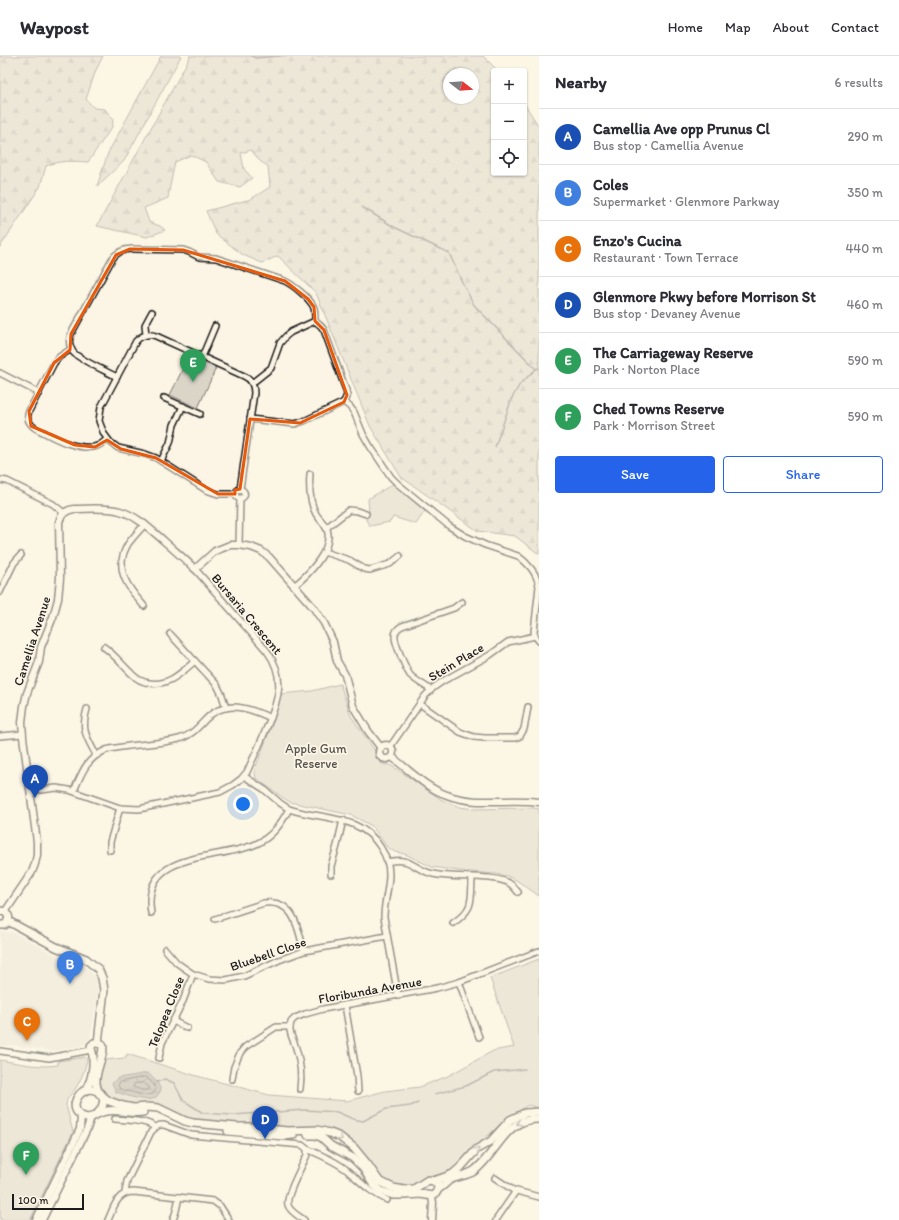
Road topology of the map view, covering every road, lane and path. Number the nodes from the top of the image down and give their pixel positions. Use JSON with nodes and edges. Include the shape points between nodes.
{"nodes":[{"id":1,"x":152,"y":312,"type":"dead end"},
{"id":2,"x":315,"y":321,"type":"junction"},
{"id":3,"x":215,"y":326,"type":"dead end"},
{"id":4,"x":146,"y":334,"type":"junction"},
{"id":5,"x":71,"y":349,"type":"junction"},
{"id":6,"x":202,"y":357,"type":"junction"},
{"id":7,"x":0,"y":373,"type":"edge"},
{"id":8,"x":117,"y":377,"type":"junction"},
{"id":9,"x":252,"y":383,"type":"junction"},
{"id":10,"x":39,"y":393,"type":"junction"},
{"id":11,"x":164,"y":398,"type":"dead end"},
{"id":12,"x":344,"y":402,"type":"junction"},
{"id":13,"x":182,"y":406,"type":"junction"},
{"id":14,"x":200,"y":414,"type":"dead end"},
{"id":15,"x":250,"y":419,"type":"junction"},
{"id":16,"x":108,"y":439,"type":"junction"},
{"id":17,"x":162,"y":461,"type":"junction"},
{"id":18,"x":310,"y":474,"type":"dead end"},
{"id":19,"x":0,"y":480,"type":"edge"},
{"id":20,"x":238,"y":496,"type":"junction"},
{"id":21,"x":64,"y":513,"type":"junction"},
{"id":22,"x":366,"y":514,"type":"dead end"},
{"id":23,"x":145,"y":524,"type":"junction"},
{"id":24,"x":326,"y":528,"type":"junction"},
{"id":25,"x":239,"y":545,"type":"junction"},
{"id":26,"x":324,"y":552,"type":"junction"},
{"id":27,"x":21,"y":555,"type":"dead end"},
{"id":28,"x":400,"y":556,"type":"dead end"},
{"id":29,"x":194,"y":569,"type":"junction"},
{"id":30,"x":294,"y":586,"type":"junction"},
{"id":31,"x":0,"y":592,"type":"edge"},
{"id":32,"x":462,"y":602,"type":"dead end"},
{"id":33,"x":144,"y":606,"type":"dead end"},
{"id":34,"x":170,"y":634,"type":"dead end"},
{"id":35,"x":535,"y":636,"type":"junction"},
{"id":36,"x":539,"y":641,"type":"edge"},
{"id":37,"x":104,"y":647,"type":"dead end"},
{"id":38,"x":194,"y":661,"type":"junction"},
{"id":39,"x":431,"y":690,"type":"junction"},
{"id":40,"x":420,"y":704,"type":"junction"},
{"id":41,"x":528,"y":707,"type":"dead end"},
{"id":42,"x":226,"y":708,"type":"junction"},
{"id":43,"x":87,"y":709,"type":"dead end"},
{"id":44,"x":271,"y":718,"type":"junction"},
{"id":45,"x":23,"y":734,"type":"junction"},
{"id":46,"x":0,"y":736,"type":"edge"},
{"id":47,"x":390,"y":747,"type":"junction"},
{"id":48,"x":381,"y":748,"type":"junction"},
{"id":49,"x":96,"y":755,"type":"junction"},
{"id":50,"x":392,"y":757,"type":"junction"},
{"id":51,"x":244,"y":776,"type":"junction"},
{"id":52,"x":41,"y":790,"type":"dead end"},
{"id":53,"x":74,"y":791,"type":"junction"},
{"id":54,"x":539,"y":802,"type":"edge"},
{"id":55,"x":120,"y":808,"type":"junction"},
{"id":56,"x":289,"y":809,"type":"junction"},
{"id":57,"x":343,"y":820,"type":"junction"},
{"id":58,"x":110,"y":850,"type":"dead end"},
{"id":59,"x":387,"y":862,"type":"junction"},
{"id":60,"x":331,"y":874,"type":"dead end"},
{"id":61,"x":472,"y":878,"type":"junction"},
{"id":62,"x":518,"y":892,"type":"dead end"},
{"id":63,"x":3,"y":912,"type":"edge"},
{"id":64,"x":151,"y":913,"type":"dead end"},
{"id":65,"x":215,"y":919,"type":"dead end"},
{"id":66,"x":8,"y":921,"type":"junction"},
{"id":67,"x":453,"y":923,"type":"dead end"},
{"id":68,"x":0,"y":925,"type":"edge"},
{"id":69,"x":387,"y":936,"type":"junction"},
{"id":70,"x":166,"y":949,"type":"dead end"},
{"id":71,"x":304,"y":951,"type":"junction"},
{"id":72,"x":539,"y":951,"type":"edge"},
{"id":73,"x":193,"y":974,"type":"junction"},
{"id":74,"x":459,"y":982,"type":"junction"},
{"id":75,"x":398,"y":996,"type":"junction"},
{"id":76,"x":345,"y":1005,"type":"junction"},
{"id":77,"x":173,"y":1021,"type":"junction"},
{"id":78,"x":290,"y":1027,"type":"junction"},
{"id":79,"x":187,"y":1028,"type":"dead end"},
{"id":80,"x":479,"y":1037,"type":"dead end"},
{"id":81,"x":98,"y":1042,"type":"junction"},
{"id":82,"x":0,"y":1051,"type":"edge"},
{"id":83,"x":92,"y":1051,"type":"junction"},
{"id":84,"x":103,"y":1051,"type":"junction"},
{"id":85,"x":159,"y":1058,"type":"dead end"},
{"id":86,"x":232,"y":1078,"type":"dead end"},
{"id":87,"x":300,"y":1089,"type":"dead end"},
{"id":88,"x":84,"y":1091,"type":"junction"},
{"id":89,"x":358,"y":1091,"type":"dead end"},
{"id":90,"x":99,"y":1094,"type":"junction"},
{"id":91,"x":539,"y":1112,"type":"edge"},
{"id":92,"x":94,"y":1115,"type":"junction"},
{"id":93,"x":81,"y":1116,"type":"junction"},
{"id":94,"x":115,"y":1119,"type":"dead end"},
{"id":95,"x":539,"y":1119,"type":"edge"},
{"id":96,"x":155,"y":1128,"type":"junction"},
{"id":97,"x":307,"y":1152,"type":"junction"},
{"id":98,"x":495,"y":1178,"type":"dead end"},
{"id":99,"x":434,"y":1181,"type":"junction"},
{"id":100,"x":424,"y":1184,"type":"junction"},
{"id":101,"x":438,"y":1189,"type":"junction"},
{"id":102,"x":516,"y":1191,"type":"junction"},
{"id":103,"x":125,"y":1193,"type":"junction"},
{"id":104,"x":429,"y":1195,"type":"junction"},
{"id":105,"x":179,"y":1197,"type":"junction"},
{"id":106,"x":539,"y":1197,"type":"edge"},
{"id":107,"x":387,"y":1200,"type":"dead end"},
{"id":108,"x":36,"y":1220,"type":"edge"},
{"id":109,"x":42,"y":1220,"type":"edge"},
{"id":110,"x":108,"y":1220,"type":"edge"},
{"id":111,"x":173,"y":1220,"type":"edge"},
{"id":112,"x":229,"y":1220,"type":"edge"},
{"id":113,"x":304,"y":1220,"type":"edge"},
{"id":114,"x":432,"y":1220,"type":"edge"},
{"id":115,"x":496,"y":1220,"type":"edge"}],
"edges":[{"from":1,"to":4,"type":"street","via":[[145,325]]},
{"from":2,"to":5,"type":"street","via":[[314,309],[310,302],[284,281],[216,258],[199,257],[186,251],[130,249],[120,252],[112,259],[71,334]]},
{"from":2,"to":9,"type":"street","via":[[286,336],[280,343],[271,368]]},
{"from":2,"to":12,"type":"street","via":[[324,330],[346,390]]},
{"from":3,"to":6,"type":"street"},
{"from":4,"to":6,"type":"street"},
{"from":4,"to":8,"type":"street","via":[[136,341]]},
{"from":5,"to":8,"type":"street","via":[[77,355]]},
{"from":5,"to":10,"type":"street","via":[[56,360]]},
{"from":6,"to":9,"type":"street","via":[[246,377]]},
{"from":7,"to":10,"type":"street"},
{"from":8,"to":16,"type":"street","via":[[102,404],[100,413],[101,428]]},
{"from":9,"to":15,"type":"street","via":[[254,393]]},
{"from":10,"to":16,"type":"street","via":[[28,414],[28,421],[33,427],[75,445],[95,447]]},
{"from":11,"to":13,"type":"street"},
{"from":12,"to":15,"type":"street","via":[[295,424]]},
{"from":12,"to":35,"type":"street","via":[[354,412],[370,446],[398,484],[449,526],[478,543],[518,556],[534,572],[538,586]]},
{"from":13,"to":14,"type":"street"},
{"from":13,"to":17,"type":"street"},
{"from":15,"to":20,"type":"street","via":[[240,489],[244,495]]},
{"from":16,"to":17,"type":"street","via":[[121,449]]},
{"from":17,"to":20,"type":"street","via":[[206,490]]},
{"from":18,"to":24,"type":"street","via":[[313,508]]},
{"from":19,"to":21,"type":"street","via":[[53,504]]},
{"from":20,"to":25,"type":"street"},
{"from":21,"to":23,"type":"street","name":"Bursaria Crescent","via":[[74,509],[112,509],[131,515]]},
{"from":21,"to":45,"type":"street","name":"Camellia Avenue","via":[[60,518],[59,527],[58,599],[27,693],[23,712]]},
{"from":22,"to":24,"type":"street","via":[[349,510]]},
{"from":23,"to":29,"type":"street","name":"Bursaria Crescent"},
{"from":23,"to":33,"type":"street","via":[[127,546],[123,558],[124,578]]},
{"from":24,"to":26,"type":"street","via":[[328,539]]},
{"from":25,"to":29,"type":"street","via":[[226,546],[215,551]]},
{"from":25,"to":30,"type":"street","via":[[252,547],[266,554]]},
{"from":26,"to":28,"type":"street","via":[[370,570],[390,564]]},
{"from":26,"to":30,"type":"street","via":[[308,574]]},
{"from":27,"to":31,"type":"street","via":[[12,565]]},
{"from":29,"to":44,"type":"street","name":"Bursaria Crescent","via":[[267,651],[274,664],[278,674],[279,692]]},
{"from":30,"to":48,"type":"street","via":[[324,623],[333,642],[337,661],[345,675],[354,706],[368,732]]},
{"from":32,"to":39,"type":"street","via":[[454,608],[394,630],[406,669]]},
{"from":34,"to":38,"type":"street"},
{"from":35,"to":36,"type":"street"},
{"from":35,"to":39,"type":"street","name":"Stein Place","via":[[508,642]]},
{"from":37,"to":38,"type":"street","via":[[134,676],[151,683],[172,680]]},
{"from":38,"to":42,"type":"street","via":[[217,685]]},
{"from":39,"to":40,"type":"street","name":"Stein Place"},
{"from":40,"to":41,"type":"street","via":[[453,728],[469,736],[485,738],[521,737]]},
{"from":40,"to":47,"type":"street","name":"Stein Place"},
{"from":42,"to":44,"type":"street","via":[[246,708]]},
{"from":42,"to":49,"type":"street","via":[[211,714],[195,731],[181,738],[112,749]]},
{"from":43,"to":49,"type":"street","via":[[85,732]]},
{"from":44,"to":51,"type":"street","name":"Bursaria Crescent"},
{"from":45,"to":46,"type":"street"},
{"from":45,"to":63,"type":"street","name":"Camellia Avenue","via":[[37,855],[32,872]]},
{"from":47,"to":48,"type":"street"},
{"from":47,"to":50,"type":"street"},
{"from":48,"to":50,"type":"street","via":[[379,752],[382,758]]},
{"from":49,"to":53,"type":"street","via":[[84,768]]},
{"from":50,"to":54,"type":"street","via":[[434,789],[453,797],[468,800]]},
{"from":51,"to":55,"type":"street","name":"Bursaria Crescent","via":[[233,785],[215,793],[142,809]]},
{"from":51,"to":56,"type":"street"},
{"from":52,"to":53,"type":"street","name":"Bursaria Crescent","via":[[62,788]]},
{"from":53,"to":55,"type":"street","name":"Bursaria Crescent"},
{"from":55,"to":58,"type":"street"},
{"from":56,"to":57,"type":"street"},
{"from":56,"to":64,"type":"street","via":[[276,830],[257,844],[182,861],[168,868],[159,876],[153,888],[150,897]]},
{"from":57,"to":59,"type":"street","via":[[361,827],[371,836],[380,846]]},
{"from":57,"to":60,"type":"street"},
{"from":59,"to":61,"type":"street","via":[[402,860],[431,874]]},
{"from":59,"to":69,"type":"street","via":[[389,881],[384,917]]},
{"from":61,"to":62,"type":"street","via":[[503,881],[512,885]]},
{"from":61,"to":67,"type":"street","via":[[469,908]]},
{"from":63,"to":66,"type":"main road","via":[[9,917]]},
{"from":65,"to":71,"type":"street","via":[[264,903],[279,905],[290,912],[295,920]]},
{"from":66,"to":68,"type":"main road","via":[[5,925]]},
{"from":66,"to":81,"type":"main road","via":[[56,947],[86,959],[98,969],[104,990]]},
{"from":69,"to":71,"type":"street","name":"Bluebell Close"},
{"from":69,"to":75,"type":"street"},
{"from":70,"to":73,"type":"street","name":"Bluebell Close","via":[[177,963]]},
{"from":71,"to":73,"type":"street","name":"Bluebell Close","via":[[236,978],[213,979]]},
{"from":72,"to":74,"type":"street","name":"Floribunda Avenue"},
{"from":73,"to":77,"type":"street","name":"Telopea Close"},
{"from":74,"to":75,"type":"street","name":"Floribunda Avenue"},
{"from":74,"to":80,"type":"street"},
{"from":75,"to":76,"type":"street","name":"Floribunda Avenue"},
{"from":76,"to":78,"type":"street","name":"Floribunda Avenue","via":[[300,1015],[293,1020]]},
{"from":76,"to":89,"type":"street"},
{"from":77,"to":79,"type":"street"},
{"from":77,"to":85,"type":"street","name":"Telopea Close","via":[[162,1043]]},
{"from":78,"to":86,"type":"street","via":[[276,1027],[245,1047],[234,1067]]},
{"from":78,"to":87,"type":"street","via":[[298,1055]]},
{"from":81,"to":83,"type":"main road","via":[[92,1045]]},
{"from":81,"to":84,"type":"main road","via":[[103,1046]]},
{"from":82,"to":83,"type":"street","via":[[50,1058]]},
{"from":83,"to":84,"type":"main road","via":[[98,1055]]},
{"from":83,"to":88,"type":"main road","via":[[91,1080]]},
{"from":84,"to":90,"type":"main road","via":[[96,1076]]},
{"from":88,"to":90,"type":"main road","via":[[90,1089]]},
{"from":88,"to":93,"type":"main road","via":[[75,1103]]},
{"from":90,"to":92,"type":"main road","via":[[102,1096],[102,1108]]},
{"from":90,"to":100,"type":"main road","one_way":true,"via":[[123,1106],[158,1108],[193,1123],[325,1132],[340,1137],[354,1148],[383,1184],[410,1190]]},
{"from":99,"to":91,"type":"main road","one_way":true,"via":[[458,1170],[510,1120],[524,1113]]},
{"from":92,"to":93,"type":"main road","via":[[85,1118]]},
{"from":92,"to":104,"type":"main road","via":[[111,1110],[149,1112],[161,1114],[193,1128],[283,1136],[318,1136],[358,1162],[381,1191],[405,1196]]},
{"from":92,"to":109,"type":"street"},
{"from":93,"to":108,"type":"street","via":[[80,1129]]},
{"from":94,"to":96,"type":"street","via":[[145,1122]]},
{"from":95,"to":101,"type":"main road","one_way":true,"via":[[528,1119],[516,1124],[475,1170],[449,1181]]},
{"from":96,"to":97,"type":"street","via":[[164,1125],[191,1135],[302,1145]]},
{"from":96,"to":103,"type":"street","via":[[127,1181]]},
{"from":97,"to":107,"type":"street","via":[[340,1166],[371,1192]]},
{"from":97,"to":113,"type":"street","via":[[287,1202],[289,1208]]},
{"from":98,"to":102,"type":"street"},
{"from":99,"to":100,"type":"main road","via":[[428,1180]]},
{"from":99,"to":101,"type":"main road","via":[[438,1184]]},
{"from":100,"to":104,"type":"main road","via":[[423,1189]]},
{"from":101,"to":104,"type":"main road","via":[[436,1193]]},
{"from":102,"to":106,"type":"street"},
{"from":102,"to":115,"type":"street"},
{"from":103,"to":105,"type":"street"},
{"from":103,"to":110,"type":"street","via":[[117,1201]]},
{"from":104,"to":114,"type":"street","via":[[433,1203]]},
{"from":105,"to":111,"type":"street"},
{"from":105,"to":112,"type":"street","via":[[216,1202]]}]}
